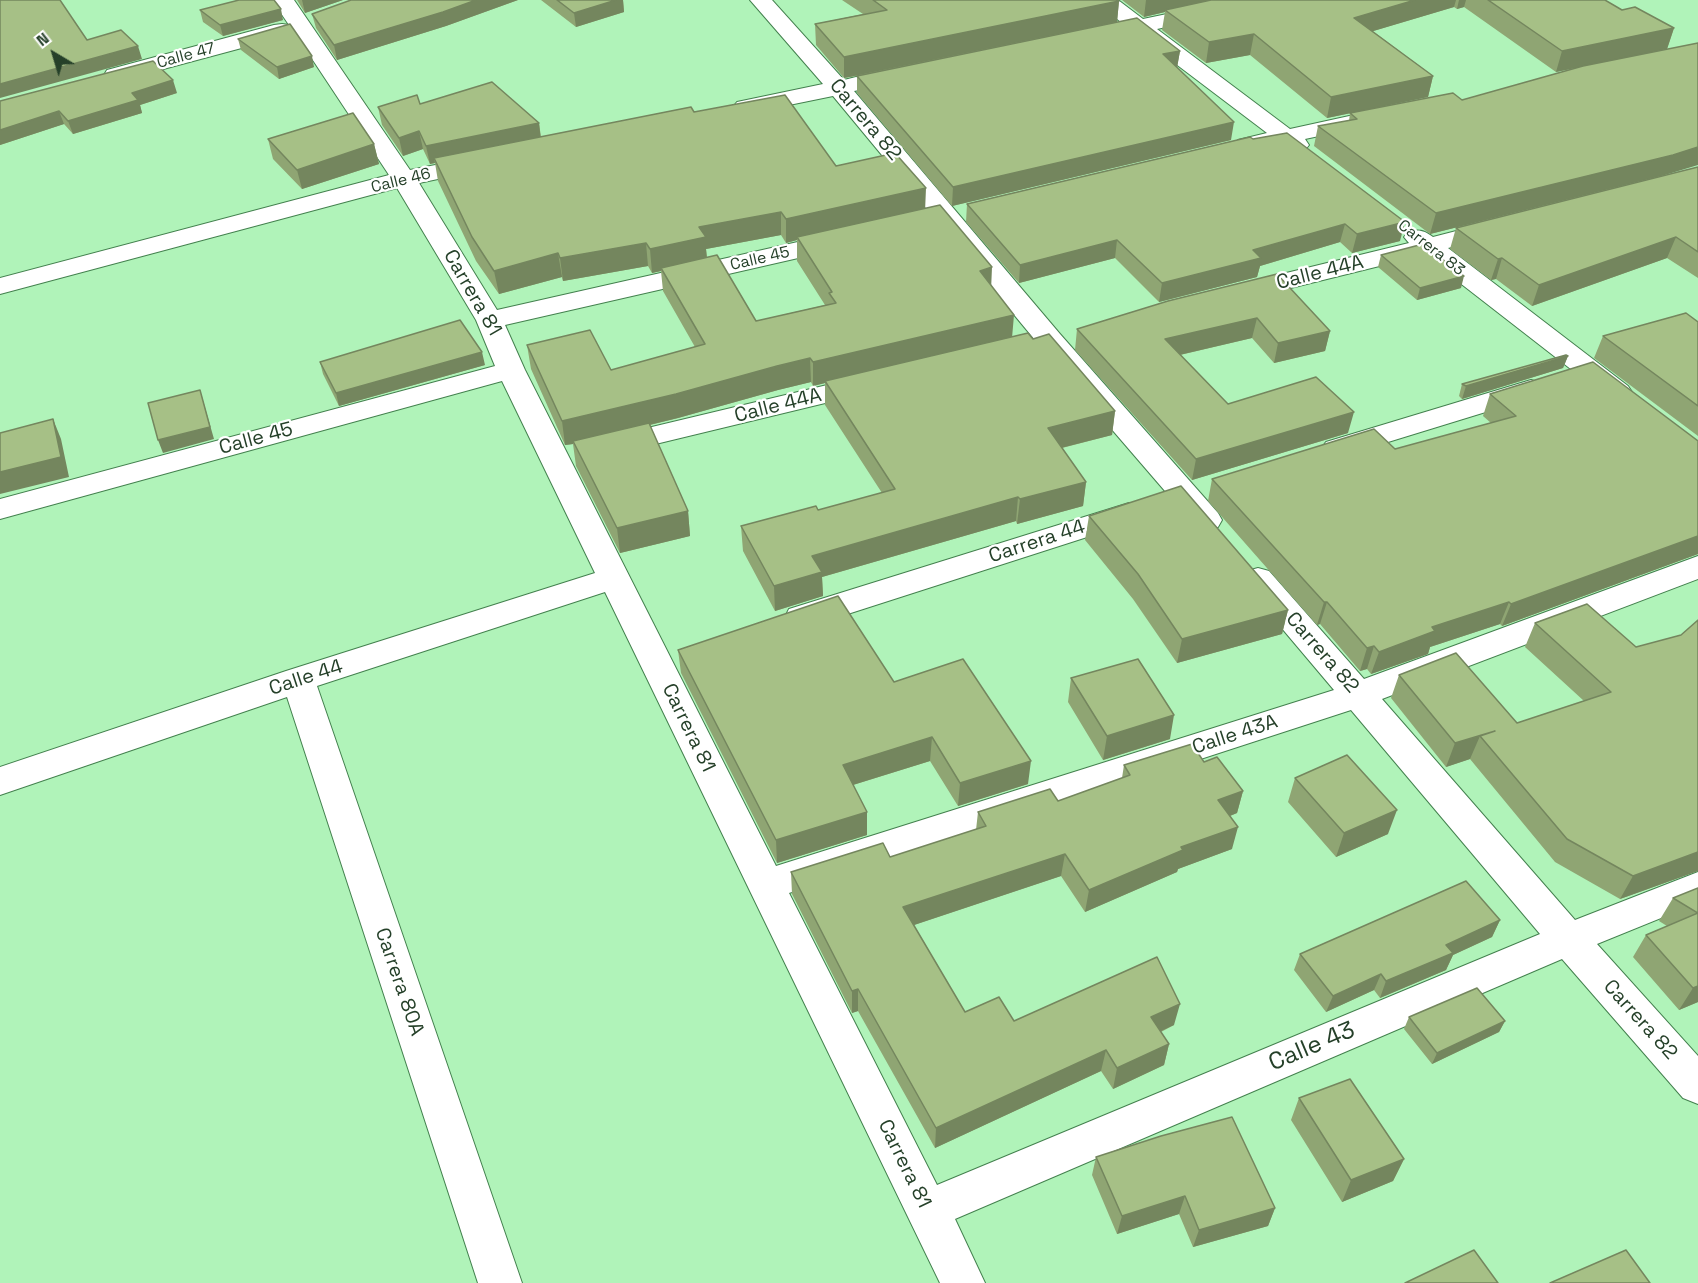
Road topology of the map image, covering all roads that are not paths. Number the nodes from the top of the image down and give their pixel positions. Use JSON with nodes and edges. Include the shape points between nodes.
{"nodes":[{"id":1,"x":283,"y":0,"type":"edge"},
{"id":2,"x":762,"y":0,"type":"edge"},
{"id":3,"x":1106,"y":0,"type":"edge"},
{"id":4,"x":1265,"y":0,"type":"edge"},
{"id":5,"x":310,"y":21,"type":"junction"},
{"id":6,"x":1142,"y":26,"type":"junction"},
{"id":7,"x":1084,"y":38,"type":"edge"},
{"id":8,"x":873,"y":80,"type":"edge"},
{"id":9,"x":92,"y":82,"type":"edge"},
{"id":10,"x":838,"y":87,"type":"junction"},
{"id":11,"x":721,"y":112,"type":"edge"},
{"id":12,"x":1389,"y":115,"type":"edge"},
{"id":13,"x":1285,"y":136,"type":"junction"},
{"id":14,"x":1229,"y":150,"type":"edge"},
{"id":15,"x":1312,"y":157,"type":"edge"},
{"id":16,"x":498,"y":159,"type":"edge"},
{"id":17,"x":404,"y":179,"type":"junction"},
{"id":18,"x":1518,"y":223,"type":"edge"},
{"id":19,"x":1402,"y":225,"type":"edge"},
{"id":20,"x":864,"y":235,"type":"edge"},
{"id":21,"x":1428,"y":246,"type":"junction"},
{"id":22,"x":0,"y":286,"type":"edge"},
{"id":23,"x":1222,"y":297,"type":"edge"},
{"id":24,"x":490,"y":320,"type":"junction"},
{"id":25,"x":511,"y":370,"type":"junction"},
{"id":26,"x":1590,"y":371,"type":"junction"},
{"id":27,"x":889,"y":379,"type":"edge"},
{"id":28,"x":1635,"y":405,"type":"edge"},
{"id":29,"x":575,"y":455,"type":"junction"},
{"id":30,"x":1309,"y":457,"type":"edge"},
{"id":31,"x":1219,"y":485,"type":"edge"},
{"id":32,"x":1185,"y":495,"type":"junction"},
{"id":33,"x":0,"y":509,"type":"edge"},
{"id":34,"x":1698,"y":567,"type":"edge"},
{"id":35,"x":614,"y":578,"type":"junction"},
{"id":36,"x":780,"y":624,"type":"edge"},
{"id":37,"x":298,"y":680,"type":"junction"},
{"id":38,"x":1358,"y":695,"type":"junction"},
{"id":39,"x":0,"y":781,"type":"edge"},
{"id":40,"x":766,"y":885,"type":"junction"},
{"id":41,"x":1698,"y":887,"type":"edge"},
{"id":42,"x":1568,"y":939,"type":"junction"},
{"id":43,"x":1698,"y":1085,"type":"edge"},
{"id":44,"x":927,"y":1210,"type":"junction"},
{"id":45,"x":500,"y":1283,"type":"edge"},
{"id":46,"x":963,"y":1283,"type":"edge"}],
"edges":[{"from":1,"to":5,"type":"street","name":"Carrera 81"},
{"from":2,"to":10,"type":"street","name":"Carrera 82"},
{"from":3,"to":6,"type":"street"},
{"from":4,"to":6,"type":"street"},
{"from":5,"to":9,"type":"street","name":"Calle 47"},
{"from":5,"to":17,"type":"street","name":"Carrera 81"},
{"from":6,"to":7,"type":"street"},
{"from":6,"to":13,"type":"street"},
{"from":8,"to":10,"type":"street"},
{"from":10,"to":11,"type":"street"},
{"from":10,"to":32,"type":"street","name":"Carrera 82"},
{"from":12,"to":13,"type":"street"},
{"from":13,"to":14,"type":"street"},
{"from":13,"to":15,"type":"street"},
{"from":16,"to":17,"type":"street","name":"Calle 46"},
{"from":17,"to":22,"type":"street","name":"Calle 46"},
{"from":17,"to":24,"type":"street","name":"Carrera 81"},
{"from":18,"to":21,"type":"street","name":"Calle 44A"},
{"from":19,"to":21,"type":"street","name":"Carrera 83"},
{"from":20,"to":24,"type":"street","name":"Calle 45"},
{"from":21,"to":23,"type":"street","name":"Calle 44A"},
{"from":21,"to":26,"type":"street","name":"Carrera 83"},
{"from":24,"to":25,"type":"street","name":"Carrera 81"},
{"from":25,"to":29,"type":"street","name":"Carrera 81"},
{"from":25,"to":33,"type":"street","name":"Calle 45"},
{"from":26,"to":28,"type":"street","name":"Carrera 83"},
{"from":26,"to":30,"type":"street"},
{"from":27,"to":29,"type":"street","name":"Calle 44A"},
{"from":29,"to":35,"type":"street","name":"Carrera 81"},
{"from":31,"to":32,"type":"street","name":"Carrera 44"},
{"from":32,"to":36,"type":"street","name":"Carrera 44"},
{"from":32,"to":38,"type":"street","name":"Carrera 82"},
{"from":34,"to":38,"type":"street","name":"Calle 43A"},
{"from":35,"to":37,"type":"street","name":"Calle 44"},
{"from":35,"to":40,"type":"street","name":"Carrera 81","via":[[668,659]]},
{"from":37,"to":39,"type":"street","name":"Calle 44"},
{"from":37,"to":45,"type":"street","name":"Carrera 80A"},
{"from":38,"to":40,"type":"street","name":"Calle 43A"},
{"from":38,"to":42,"type":"street","name":"Carrera 82"},
{"from":40,"to":44,"type":"street","name":"Carrera 81"},
{"from":41,"to":42,"type":"street","name":"Calle 43"},
{"from":42,"to":43,"type":"street","name":"Carrera 82"},
{"from":42,"to":44,"type":"street","name":"Calle 43"},
{"from":44,"to":46,"type":"street","name":"Carrera 81"}]}
